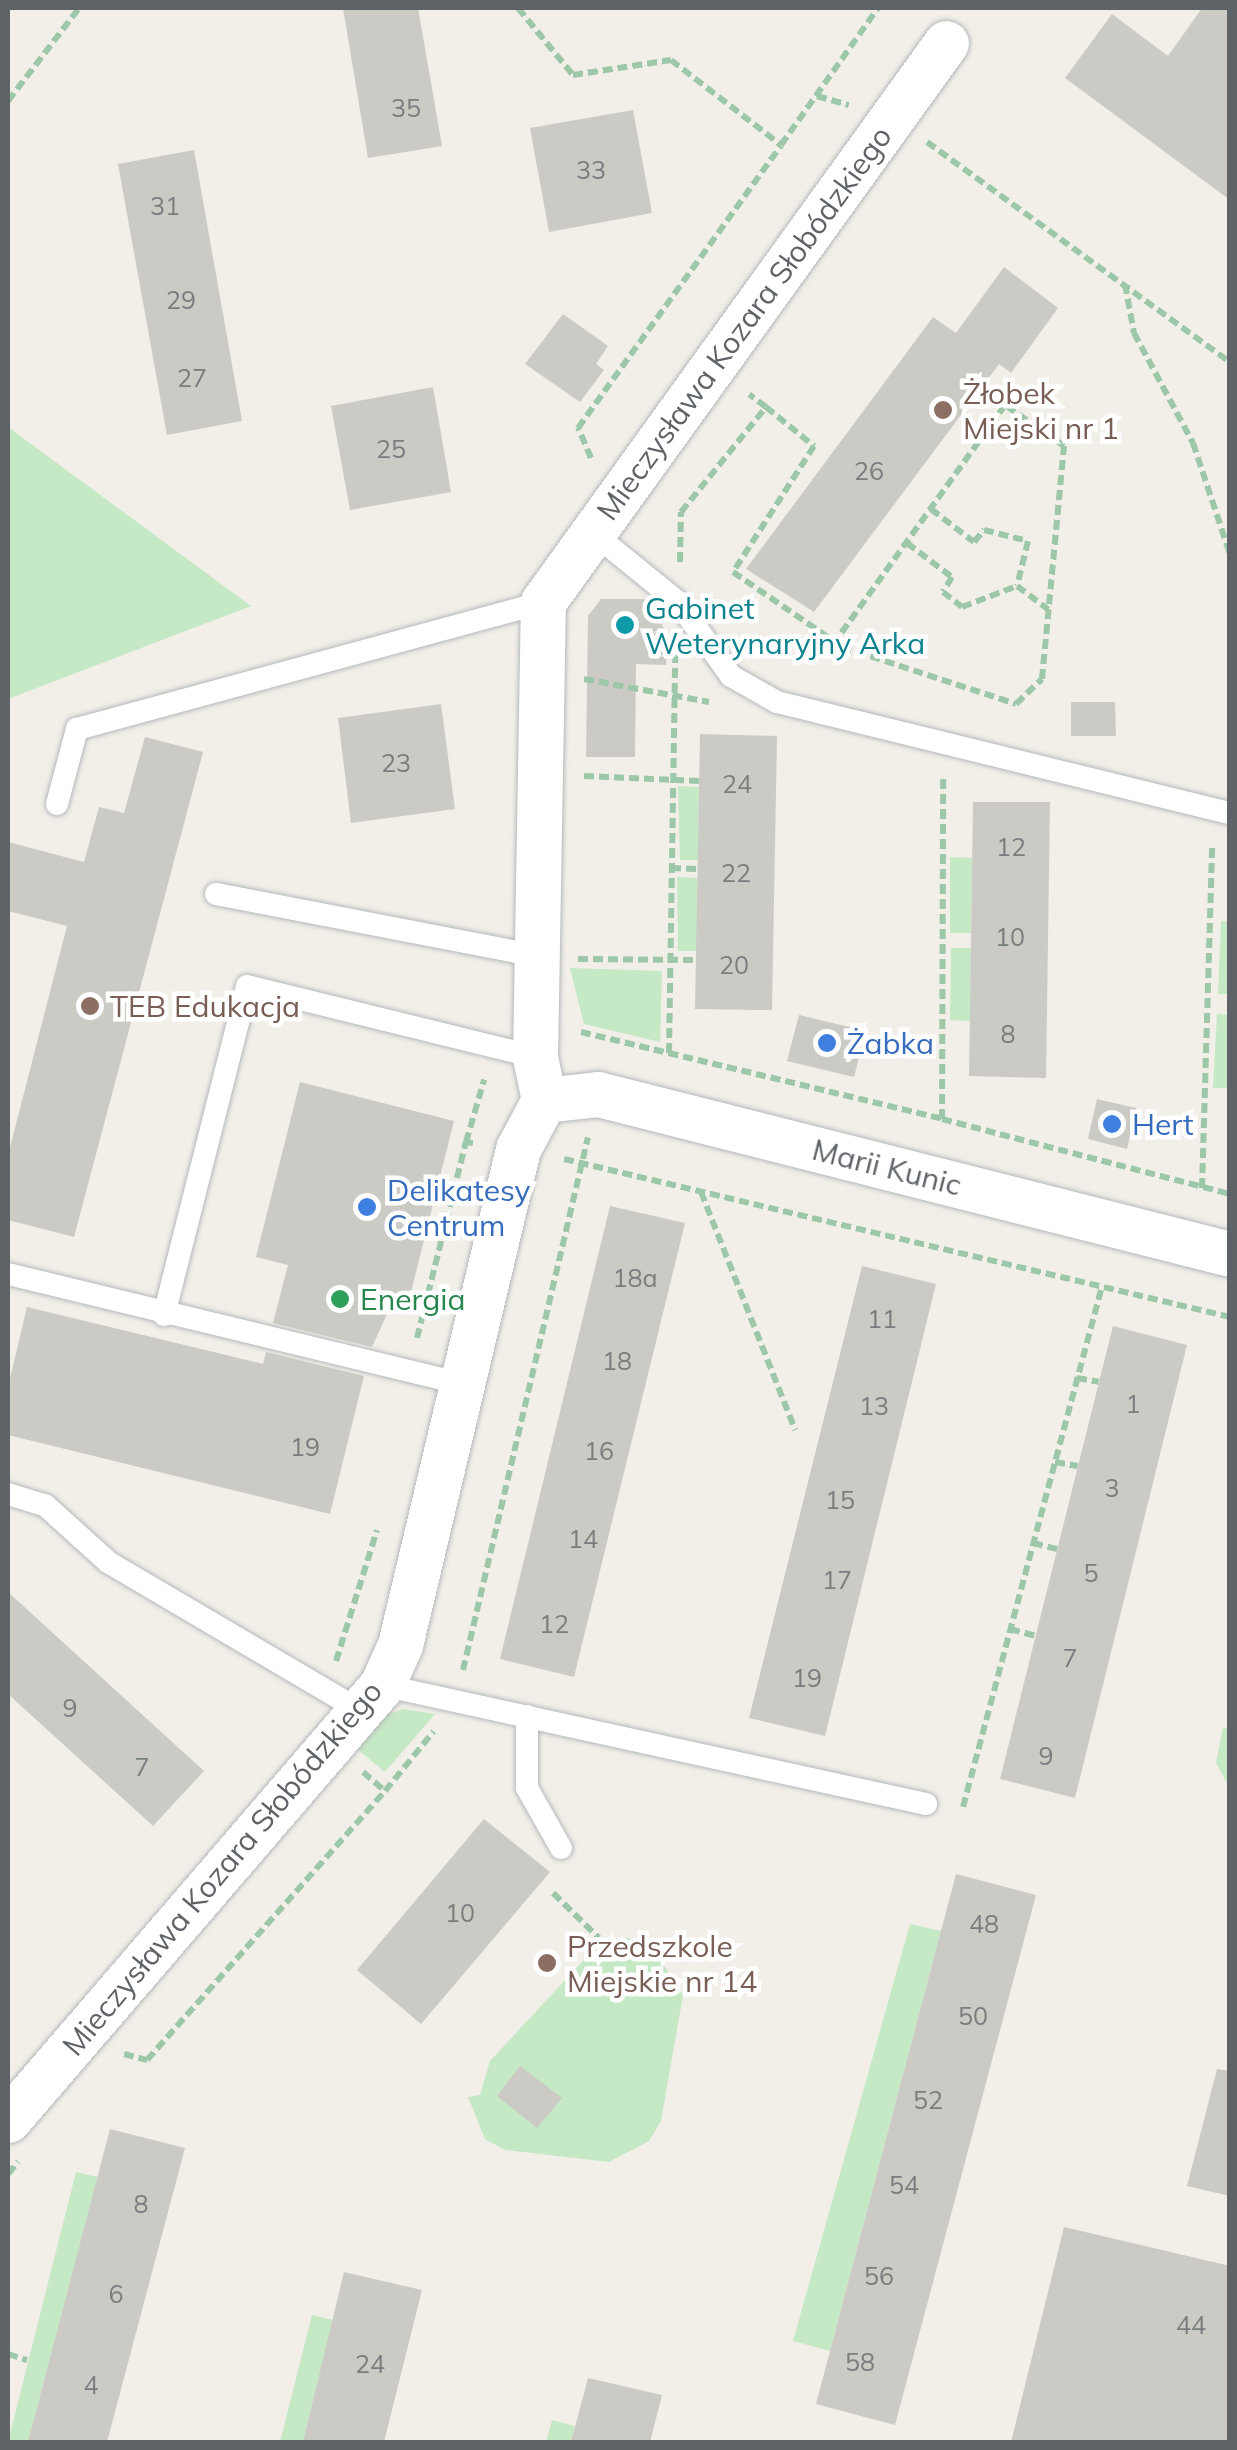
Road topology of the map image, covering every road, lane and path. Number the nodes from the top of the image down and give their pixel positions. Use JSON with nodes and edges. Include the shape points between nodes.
{"nodes":[{"id":1,"x":80,"y":8,"type":"edge"},
{"id":2,"x":518,"y":8,"type":"edge"},
{"id":3,"x":878,"y":8,"type":"edge"},
{"id":4,"x":946,"y":44,"type":"dead end"},
{"id":5,"x":817,"y":96,"type":"junction"},
{"id":6,"x":8,"y":101,"type":"edge"},
{"id":7,"x":891,"y":119,"type":"junction"},
{"id":8,"x":781,"y":145,"type":"junction"},
{"id":9,"x":1125,"y":283,"type":"junction"},
{"id":10,"x":1230,"y":362,"type":"edge"},
{"id":11,"x":766,"y":407,"type":"dead end"},
{"id":12,"x":930,"y":509,"type":"junction"},
{"id":13,"x":602,"y":520,"type":"junction"},
{"id":14,"x":906,"y":542,"type":"junction"},
{"id":15,"x":1230,"y":554,"type":"edge"},
{"id":16,"x":1018,"y":586,"type":"junction"},
{"id":17,"x":543,"y":602,"type":"junction"},
{"id":18,"x":1049,"y":609,"type":"junction"},
{"id":19,"x":835,"y":642,"type":"junction"},
{"id":20,"x":943,"y":762,"type":"dead end"},
{"id":21,"x":563,"y":775,"type":"dead end"},
{"id":22,"x":699,"y":781,"type":"dead end"},
{"id":23,"x":58,"y":804,"type":"dead end"},
{"id":24,"x":1221,"y":820,"type":"edge"},
{"id":25,"x":671,"y":868,"type":"dead end"},
{"id":26,"x":698,"y":869,"type":"dead end"},
{"id":27,"x":216,"y":894,"type":"dead end"},
{"id":28,"x":550,"y":957,"type":"junction"},
{"id":29,"x":696,"y":960,"type":"dead end"},
{"id":30,"x":570,"y":1014,"type":"dead end"},
{"id":31,"x":613,"y":1040,"type":"junction"},
{"id":32,"x":539,"y":1078,"type":"junction"},
{"id":33,"x":598,"y":1094,"type":"junction"},
{"id":34,"x":942,"y":1119,"type":"junction"},
{"id":35,"x":466,"y":1142,"type":"dead end"},
{"id":36,"x":1202,"y":1188,"type":"junction"},
{"id":37,"x":700,"y":1191,"type":"dead end"},
{"id":38,"x":1230,"y":1194,"type":"edge"},
{"id":39,"x":1230,"y":1254,"type":"edge"},
{"id":40,"x":8,"y":1274,"type":"edge"},
{"id":41,"x":1102,"y":1286,"type":"dead end"},
{"id":42,"x":164,"y":1315,"type":"junction"},
{"id":43,"x":414,"y":1373,"type":"junction"},
{"id":44,"x":1077,"y":1378,"type":"junction"},
{"id":45,"x":1098,"y":1382,"type":"dead end"},
{"id":46,"x":462,"y":1384,"type":"junction"},
{"id":47,"x":795,"y":1430,"type":"dead end"},
{"id":48,"x":1055,"y":1462,"type":"junction"},
{"id":49,"x":1078,"y":1466,"type":"dead end"},
{"id":50,"x":8,"y":1494,"type":"edge"},
{"id":51,"x":382,"y":1516,"type":"dead end"},
{"id":52,"x":1033,"y":1543,"type":"junction"},
{"id":53,"x":1057,"y":1549,"type":"dead end"},
{"id":54,"x":1010,"y":1630,"type":"junction"},
{"id":55,"x":1036,"y":1636,"type":"dead end"},
{"id":56,"x":453,"y":1700,"type":"junction"},
{"id":57,"x":351,"y":1706,"type":"junction"},
{"id":58,"x":527,"y":1716,"type":"junction"},
{"id":59,"x":385,"y":1791,"type":"junction"},
{"id":60,"x":926,"y":1804,"type":"joint"},
{"id":61,"x":561,"y":1848,"type":"dead end"},
{"id":62,"x":553,"y":1892,"type":"dead end"},
{"id":63,"x":599,"y":1938,"type":"dead end"},
{"id":64,"x":118,"y":2055,"type":"dead end"},
{"id":65,"x":19,"y":2134,"type":"edge"},
{"id":66,"x":8,"y":2174,"type":"edge"},
{"id":67,"x":8,"y":2354,"type":"edge"},
{"id":68,"x":27,"y":2360,"type":"dead end"}],
"edges":[{"from":1,"to":6,"type":"path"},
{"from":2,"to":8,"type":"path","via":[[573,75],[671,60]]},
{"from":3,"to":5,"type":"path"},
{"from":4,"to":7,"type":"street","name":"Mieczysława Kozara Słobódzkiego"},
{"from":5,"to":7,"type":"path"},
{"from":5,"to":8,"type":"path"},
{"from":7,"to":9,"type":"path"},
{"from":7,"to":13,"type":"street","name":"Mieczysława Kozara Słobódzkiego"},
{"from":8,"to":13,"type":"path","via":[[578,428]]},
{"from":9,"to":10,"type":"path"},
{"from":9,"to":15,"type":"path","via":[[1134,333],[1193,444]]},
{"from":11,"to":19,"type":"path","via":[[814,446],[732,572]]},
{"from":12,"to":14,"type":"path"},
{"from":12,"to":16,"type":"path","via":[[974,542],[984,530],[1028,541]]},
{"from":12,"to":18,"type":"path","via":[[1005,405],[1035,418],[1064,446]]},
{"from":13,"to":17,"type":"street","name":"Mieczysława Kozara Słobódzkiego"},
{"from":13,"to":24,"type":"lane","via":[[678,602],[731,676],[776,702]]},
{"from":14,"to":16,"type":"path","via":[[952,577],[943,592],[962,606]]},
{"from":14,"to":19,"type":"path"},
{"from":16,"to":18,"type":"path"},
{"from":17,"to":23,"type":"lane","via":[[76,728]]},
{"from":17,"to":28,"type":"street","name":"Mieczysława Kozara Słobódzkiego"},
{"from":18,"to":19,"type":"path","via":[[1042,680],[1016,704]]},
{"from":20,"to":34,"type":"path"},
{"from":21,"to":22,"type":"path"},
{"from":24,"to":36,"type":"path"},
{"from":25,"to":26,"type":"path"},
{"from":27,"to":28,"type":"lane"},
{"from":28,"to":29,"type":"path"},
{"from":28,"to":32,"type":"street","name":"Mieczysława Kozara Słobódzkiego"},
{"from":30,"to":31,"type":"path","via":[[578,1032]]},
{"from":31,"to":33,"type":"path"},
{"from":31,"to":34,"type":"path"},
{"from":32,"to":33,"type":"street","name":"Marii Kunic"},
{"from":32,"to":42,"type":"lane","via":[[247,986]]},
{"from":32,"to":46,"type":"street","name":"Mieczysława Kozara Słobódzkiego"},
{"from":33,"to":39,"type":"street","name":"Marii Kunic"},
{"from":33,"to":56,"type":"path"},
{"from":34,"to":36,"type":"path"},
{"from":35,"to":43,"type":"path","via":[[419,1316]]},
{"from":36,"to":38,"type":"path"},
{"from":37,"to":47,"type":"path"},
{"from":40,"to":42,"type":"lane"},
{"from":41,"to":44,"type":"path"},
{"from":42,"to":43,"type":"lane"},
{"from":43,"to":46,"type":"lane"},
{"from":44,"to":45,"type":"path"},
{"from":44,"to":48,"type":"path"},
{"from":46,"to":57,"type":"street","name":"Mieczysława Kozara Słobódzkiego"},
{"from":48,"to":49,"type":"path"},
{"from":48,"to":52,"type":"path"},
{"from":50,"to":57,"type":"lane","via":[[45,1505],[108,1562]]},
{"from":51,"to":57,"type":"path"},
{"from":52,"to":53,"type":"path"},
{"from":52,"to":54,"type":"path"},
{"from":54,"to":55,"type":"path"},
{"from":54,"to":60,"type":"path","via":[[962,1807]]},
{"from":56,"to":57,"type":"lane"},
{"from":56,"to":58,"type":"lane"},
{"from":56,"to":59,"type":"path"},
{"from":57,"to":59,"type":"path"},
{"from":57,"to":65,"type":"street","name":"Mieczysława Kozara Słobódzkiego"},
{"from":58,"to":60,"type":"lane"},
{"from":58,"to":61,"type":"lane","via":[[527,1788]]},
{"from":59,"to":64,"type":"path","via":[[146,2060]]},
{"from":62,"to":63,"type":"path"},
{"from":65,"to":66,"type":"path"},
{"from":67,"to":68,"type":"path"}]}
